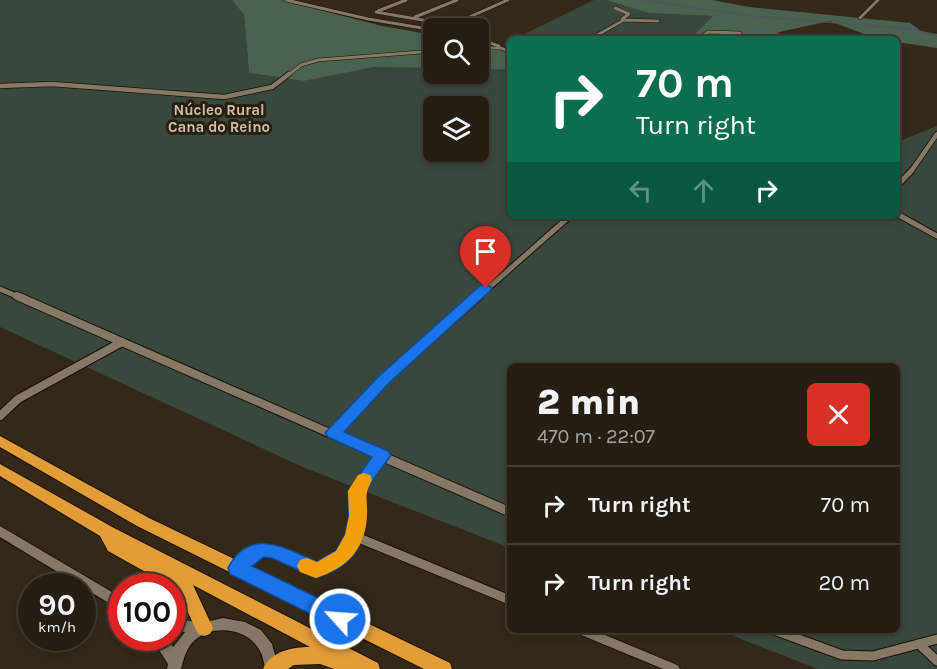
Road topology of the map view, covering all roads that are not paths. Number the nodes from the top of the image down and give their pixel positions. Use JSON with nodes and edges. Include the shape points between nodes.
{"nodes":[{"id":1,"x":290,"y":0,"type":"edge"},
{"id":2,"x":406,"y":0,"type":"edge"},
{"id":3,"x":457,"y":0,"type":"edge"},
{"id":4,"x":508,"y":0,"type":"edge"},
{"id":5,"x":878,"y":0,"type":"edge"},
{"id":6,"x":615,"y":8,"type":"dead end"},
{"id":7,"x":413,"y":18,"type":"junction"},
{"id":8,"x":467,"y":18,"type":"edge"},
{"id":9,"x":860,"y":18,"type":"dead end"},
{"id":10,"x":423,"y":20,"type":"edge"},
{"id":11,"x":658,"y":21,"type":"dead end"},
{"id":12,"x":423,"y":28,"type":"edge"},
{"id":13,"x":740,"y":33,"type":"dead end"},
{"id":14,"x":593,"y":36,"type":"edge"},
{"id":15,"x":594,"y":36,"type":"edge"},
{"id":16,"x":702,"y":36,"type":"edge"},
{"id":17,"x":489,"y":42,"type":"edge"},
{"id":18,"x":489,"y":48,"type":"edge"},
{"id":19,"x":501,"y":48,"type":"junction"},
{"id":20,"x":507,"y":51,"type":"edge"},
{"id":21,"x":423,"y":52,"type":"edge"},
{"id":22,"x":0,"y":86,"type":"edge"},
{"id":23,"x":937,"y":134,"type":"edge"},
{"id":24,"x":900,"y":184,"type":"edge"},
{"id":25,"x":900,"y":216,"type":"edge"},
{"id":26,"x":567,"y":219,"type":"edge"},
{"id":27,"x":937,"y":236,"type":"edge"},
{"id":28,"x":0,"y":289,"type":"edge"},
{"id":29,"x":122,"y":342,"type":"junction"},
{"id":30,"x":0,"y":416,"type":"edge"},
{"id":31,"x":333,"y":433,"type":"junction"},
{"id":32,"x":0,"y":441,"type":"edge"},
{"id":33,"x":383,"y":455,"type":"junction"},
{"id":34,"x":0,"y":469,"type":"edge"},
{"id":35,"x":507,"y":511,"type":"edge"},
{"id":36,"x":0,"y":531,"type":"edge"},
{"id":37,"x":108,"y":532,"type":"junction"},
{"id":38,"x":354,"y":536,"type":"junction"},
{"id":39,"x":237,"y":568,"type":"junction"},
{"id":40,"x":162,"y":573,"type":"edge"},
{"id":41,"x":186,"y":589,"type":"edge"},
{"id":42,"x":108,"y":597,"type":"edge"},
{"id":43,"x":507,"y":599,"type":"edge"},
{"id":44,"x":186,"y":625,"type":"edge"},
{"id":45,"x":202,"y":628,"type":"junction"},
{"id":46,"x":588,"y":633,"type":"edge"},
{"id":47,"x":782,"y":633,"type":"edge"},
{"id":48,"x":937,"y":639,"type":"edge"},
{"id":49,"x":919,"y":644,"type":"junction"},
{"id":50,"x":166,"y":651,"type":"edge"},
{"id":51,"x":937,"y":661,"type":"edge"},
{"id":52,"x":174,"y":664,"type":"edge"},
{"id":53,"x":272,"y":669,"type":"edge"},
{"id":54,"x":357,"y":669,"type":"edge"},
{"id":55,"x":371,"y":669,"type":"edge"},
{"id":56,"x":443,"y":669,"type":"edge"},
{"id":57,"x":675,"y":669,"type":"edge"}],
"edges":[{"from":1,"to":12,"type":"street"},
{"from":2,"to":7,"type":"street","via":[[375,12]]},
{"from":3,"to":7,"type":"street"},
{"from":4,"to":8,"type":"street"},
{"from":5,"to":9,"type":"street"},
{"from":6,"to":14,"type":"street","via":[[629,14]]},
{"from":7,"to":10,"type":"street"},
{"from":11,"to":15,"type":"street","via":[[624,20]]},
{"from":13,"to":16,"type":"street","via":[[708,32]]},
{"from":17,"to":19,"type":"street"},
{"from":18,"to":19,"type":"street"},
{"from":19,"to":20,"type":"street"},
{"from":21,"to":22,"type":"street","via":[[318,60],[302,65],[272,87],[224,97],[52,84]]},
{"from":23,"to":24,"type":"street"},
{"from":25,"to":27,"type":"street"},
{"from":26,"to":31,"type":"street","via":[[393,372]]},
{"from":28,"to":29,"type":"street"},
{"from":29,"to":30,"type":"street","via":[[18,399]]},
{"from":29,"to":31,"type":"street"},
{"from":31,"to":33,"type":"street"},
{"from":32,"to":39,"type":"highway","via":[[143,522]]},
{"from":33,"to":35,"type":"street"},
{"from":33,"to":38,"type":"street","via":[[357,491]]},
{"from":34,"to":37,"type":"highway"},
{"from":36,"to":42,"type":"street"},
{"from":37,"to":40,"type":"highway","via":[[114,546]]},
{"from":37,"to":55,"type":"highway"},
{"from":38,"to":39,"type":"street","via":[[342,557],[316,570],[274,551],[262,550]]},
{"from":38,"to":43,"type":"street"},
{"from":39,"to":56,"type":"highway"},
{"from":41,"to":45,"type":"highway"},
{"from":44,"to":45,"type":"street"},
{"from":45,"to":52,"type":"street","via":[[189,638]]},
{"from":45,"to":53,"type":"street","via":[[229,625],[254,633],[271,657]]},
{"from":46,"to":57,"type":"street"},
{"from":47,"to":49,"type":"street","via":[[842,655],[873,656]]},
{"from":48,"to":49,"type":"street"},
{"from":49,"to":51,"type":"street"},
{"from":50,"to":52,"type":"street"},
{"from":53,"to":54,"type":"highway","via":[[291,656],[320,655]]}]}
